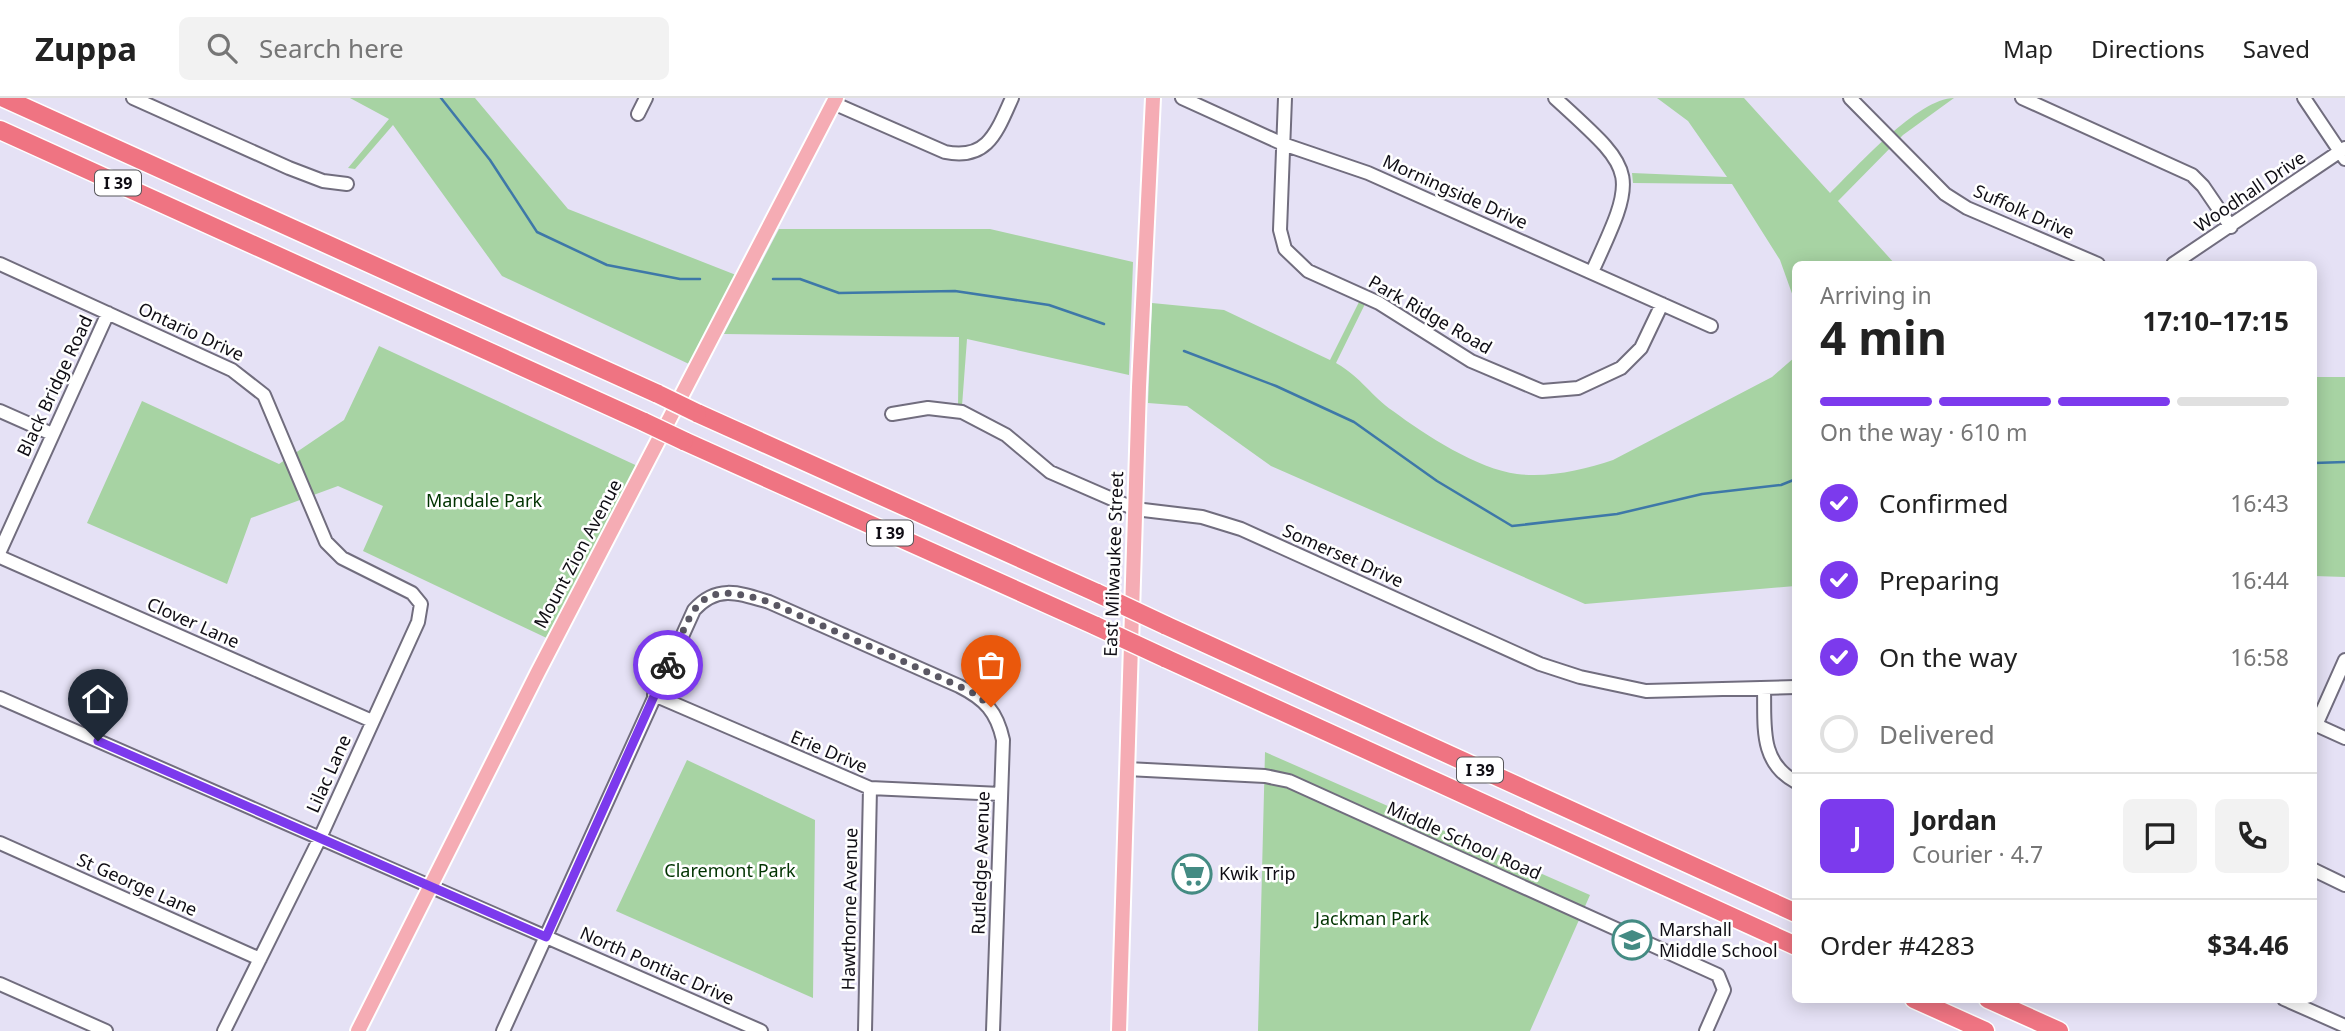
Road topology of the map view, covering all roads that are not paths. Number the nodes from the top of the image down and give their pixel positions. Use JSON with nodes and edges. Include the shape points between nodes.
{"nodes":[{"id":1,"x":4,"y":98,"type":"edge"},
{"id":2,"x":133,"y":98,"type":"edge"},
{"id":3,"x":646,"y":98,"type":"edge"},
{"id":4,"x":1012,"y":98,"type":"edge"},
{"id":5,"x":1153,"y":98,"type":"edge"},
{"id":6,"x":1182,"y":98,"type":"edge"},
{"id":7,"x":1284,"y":98,"type":"edge"},
{"id":8,"x":1555,"y":98,"type":"edge"},
{"id":9,"x":1850,"y":98,"type":"edge"},
{"id":10,"x":2022,"y":98,"type":"edge"},
{"id":11,"x":2304,"y":98,"type":"edge"},
{"id":12,"x":835,"y":100,"type":"edge"},
{"id":13,"x":638,"y":114,"type":"dead end"},
{"id":14,"x":0,"y":130,"type":"edge"},
{"id":15,"x":1283,"y":144,"type":"junction"},
{"id":16,"x":2343,"y":153,"type":"edge"},
{"id":17,"x":347,"y":184,"type":"dead end"},
{"id":18,"x":2231,"y":227,"type":"junction"},
{"id":19,"x":2091,"y":261,"type":"edge"},
{"id":20,"x":2179,"y":261,"type":"edge"},
{"id":21,"x":0,"y":264,"type":"edge"},
{"id":22,"x":1592,"y":272,"type":"junction"},
{"id":23,"x":1662,"y":304,"type":"junction"},
{"id":24,"x":108,"y":313,"type":"junction"},
{"id":25,"x":1712,"y":326,"type":"dead end"},
{"id":26,"x":0,"y":411,"type":"edge"},
{"id":27,"x":892,"y":414,"type":"dead end"},
{"id":28,"x":52,"y":434,"type":"junction"},
{"id":29,"x":1135,"y":509,"type":"junction"},
{"id":30,"x":0,"y":551,"type":"edge"},
{"id":31,"x":0,"y":557,"type":"edge"},
{"id":32,"x":421,"y":604,"type":"joint"},
{"id":33,"x":2345,"y":660,"type":"edge"},
{"id":34,"x":1792,"y":687,"type":"edge"},
{"id":35,"x":1764,"y":689,"type":"junction"},
{"id":36,"x":654,"y":695,"type":"junction"},
{"id":37,"x":0,"y":698,"type":"edge"},
{"id":38,"x":2317,"y":720,"type":"edge"},
{"id":39,"x":372,"y":722,"type":"junction"},
{"id":40,"x":2317,"y":725,"type":"edge"},
{"id":41,"x":2345,"y":738,"type":"edge"},
{"id":42,"x":1127,"y":769,"type":"junction"},
{"id":43,"x":1792,"y":779,"type":"edge"},
{"id":44,"x":870,"y":788,"type":"junction"},
{"id":45,"x":1001,"y":794,"type":"junction"},
{"id":46,"x":319,"y":840,"type":"junction"},
{"id":47,"x":0,"y":843,"type":"edge"},
{"id":48,"x":2317,"y":871,"type":"edge"},
{"id":49,"x":2345,"y":885,"type":"edge"},
{"id":50,"x":430,"y":887,"type":"junction"},
{"id":51,"x":1792,"y":911,"type":"edge"},
{"id":52,"x":546,"y":937,"type":"junction"},
{"id":53,"x":1792,"y":944,"type":"edge"},
{"id":54,"x":260,"y":960,"type":"junction"},
{"id":55,"x":0,"y":984,"type":"edge"},
{"id":56,"x":1923,"y":1003,"type":"edge"},
{"id":57,"x":1997,"y":1003,"type":"edge"},
{"id":58,"x":2293,"y":1003,"type":"edge"},
{"id":59,"x":79,"y":1025,"type":"edge"},
{"id":60,"x":2345,"y":1026,"type":"edge"},
{"id":61,"x":106,"y":1031,"type":"edge"},
{"id":62,"x":224,"y":1031,"type":"edge"},
{"id":63,"x":358,"y":1031,"type":"edge"},
{"id":64,"x":503,"y":1031,"type":"edge"},
{"id":65,"x":761,"y":1031,"type":"edge"},
{"id":66,"x":865,"y":1031,"type":"edge"},
{"id":67,"x":993,"y":1031,"type":"edge"},
{"id":68,"x":1119,"y":1031,"type":"edge"},
{"id":69,"x":1706,"y":1031,"type":"edge"},
{"id":70,"x":1985,"y":1031,"type":"edge"},
{"id":71,"x":2059,"y":1031,"type":"edge"}],
"edges":[{"from":1,"to":51,"type":"highway","number":"I 39","bridge":true},
{"from":2,"to":17,"type":"street","via":[[323,181]]},
{"from":3,"to":13,"type":"street"},
{"from":4,"to":12,"type":"street","via":[[993,137],[981,149],[963,155],[945,152]]},
{"from":5,"to":29,"type":"main road","name":"East Milwaukee Street"},
{"from":6,"to":15,"type":"street","name":"Morningside Drive"},
{"from":7,"to":15,"type":"street"},
{"from":8,"to":22,"type":"street","via":[[1610,148],[1624,182],[1620,212]]},
{"from":9,"to":19,"type":"street","name":"Suffolk Drive","via":[[1945,194],[1967,208]]},
{"from":10,"to":18,"type":"street","via":[[2192,175]]},
{"from":11,"to":16,"type":"street"},
{"from":12,"to":50,"type":"main road","name":"Mount Zion Avenue"},
{"from":14,"to":53,"type":"highway","number":"I 39","bridge":true},
{"from":15,"to":22,"type":"street","name":"Morningside Drive","via":[[1368,173]]},
{"from":15,"to":23,"type":"street","name":"Park Ridge Road","via":[[1280,236],[1290,255],[1308,271],[1379,303],[1471,361],[1542,391],[1578,388],[1621,368],[1641,348]]},
{"from":16,"to":18,"type":"street","name":"Woodhall Drive"},
{"from":18,"to":20,"type":"street","name":"Woodhall Drive"},
{"from":21,"to":24,"type":"street","name":"Ontario Drive"},
{"from":22,"to":23,"type":"street","name":"Morningside Drive"},
{"from":23,"to":25,"type":"street","name":"Morningside Drive"},
{"from":24,"to":28,"type":"street","name":"Black Bridge Road"},
{"from":24,"to":32,"type":"street","name":"Ontario Drive","via":[[250,381],[264,396],[326,542],[342,558],[412,593]]},
{"from":26,"to":28,"type":"street"},
{"from":27,"to":29,"type":"street","name":"Somerset Drive","via":[[928,408],[962,412],[1006,435],[1050,472]]},
{"from":28,"to":30,"type":"street","name":"Black Bridge Road"},
{"from":29,"to":35,"type":"street","name":"Somerset Drive","via":[[1220,521],[1569,674],[1646,691]]},
{"from":29,"to":42,"type":"main road","name":"East Milwaukee Street"},
{"from":31,"to":39,"type":"street","name":"Clover Lane"},
{"from":32,"to":39,"type":"street","name":"Lilac Lane","via":[[418,622]]},
{"from":33,"to":38,"type":"street"},
{"from":34,"to":35,"type":"street","name":"Somerset Drive"},
{"from":35,"to":43,"type":"street","via":[[1767,749],[1776,768]]},
{"from":36,"to":44,"type":"street","name":"Erie Drive"},
{"from":36,"to":45,"type":"street","name":"Rutledge Avenue","via":[[694,610],[721,591],[737,592],[769,602],[985,701],[999,722],[1003,740]]},
{"from":36,"to":52,"type":"street"},
{"from":37,"to":46,"type":"street","name":"North Pontiac Drive"},
{"from":39,"to":46,"type":"street","name":"Lilac Lane"},
{"from":40,"to":41,"type":"street"},
{"from":42,"to":68,"type":"main road","name":"East Milwaukee Street"},
{"from":42,"to":69,"type":"street","name":"Middle School Road","via":[[1289,781],[1718,975],[1724,990]]},
{"from":44,"to":45,"type":"street","name":"Erie Drive"},
{"from":44,"to":66,"type":"street","name":"Hawthorne Avenue"},
{"from":45,"to":67,"type":"street","name":"Rutledge Avenue"},
{"from":46,"to":50,"type":"street","name":"North Pontiac Drive"},
{"from":46,"to":54,"type":"street","name":"Lilac Lane"},
{"from":47,"to":54,"type":"street","name":"St George Lane"},
{"from":48,"to":49,"type":"street"},
{"from":50,"to":52,"type":"street","name":"North Pontiac Drive"},
{"from":50,"to":63,"type":"main road","name":"Mount Zion Avenue"},
{"from":52,"to":64,"type":"street"},
{"from":52,"to":65,"type":"street","name":"North Pontiac Drive"},
{"from":54,"to":62,"type":"street","name":"Lilac Lane"},
{"from":55,"to":59,"type":"street"},
{"from":56,"to":70,"type":"highway"},
{"from":57,"to":71,"type":"highway"},
{"from":58,"to":60,"type":"street"},
{"from":59,"to":61,"type":"street"}]}
